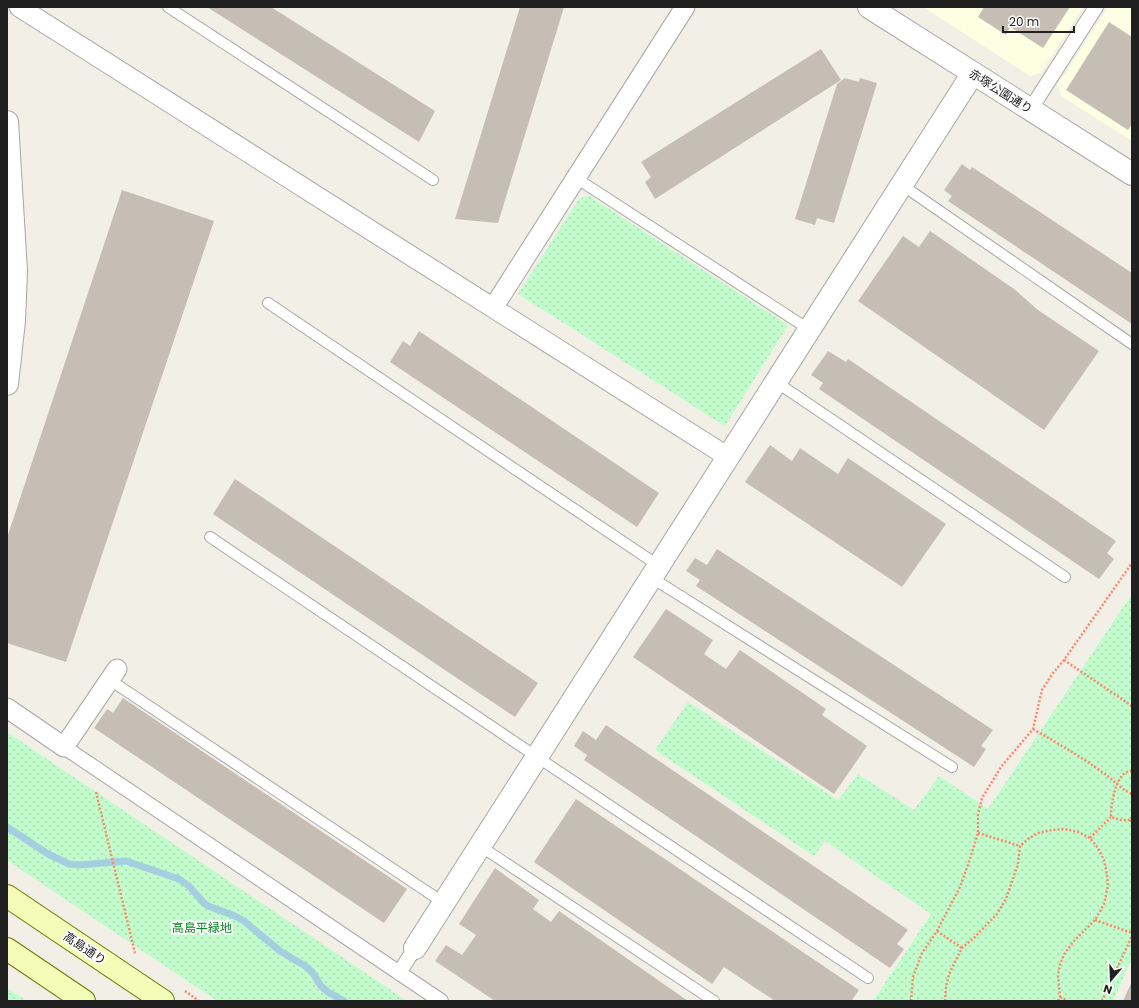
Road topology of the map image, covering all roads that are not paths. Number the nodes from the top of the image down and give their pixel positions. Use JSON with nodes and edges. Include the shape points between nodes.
{"nodes":[{"id":1,"x":19,"y":7,"type":"edge"},
{"id":2,"x":168,"y":7,"type":"edge"},
{"id":3,"x":685,"y":7,"type":"edge"},
{"id":4,"x":869,"y":7,"type":"edge"},
{"id":5,"x":1096,"y":7,"type":"edge"},
{"id":6,"x":973,"y":73,"type":"junction"},
{"id":7,"x":1030,"y":110,"type":"junction"},
{"id":8,"x":7,"y":122,"type":"edge"},
{"id":9,"x":1132,"y":174,"type":"edge"},
{"id":10,"x":576,"y":178,"type":"junction"},
{"id":11,"x":433,"y":180,"type":"dead end"},
{"id":12,"x":902,"y":185,"type":"junction"},
{"id":13,"x":268,"y":304,"type":"dead end"},
{"id":14,"x":494,"y":308,"type":"junction"},
{"id":15,"x":810,"y":330,"type":"junction"},
{"id":16,"x":1132,"y":344,"type":"edge"},
{"id":17,"x":776,"y":382,"type":"junction"},
{"id":18,"x":7,"y":384,"type":"edge"},
{"id":19,"x":728,"y":457,"type":"junction"},
{"id":20,"x":210,"y":536,"type":"dead end"},
{"id":21,"x":655,"y":572,"type":"junction"},
{"id":22,"x":1065,"y":577,"type":"dead end"},
{"id":23,"x":114,"y":675,"type":"joint"},
{"id":24,"x":7,"y":708,"type":"edge"},
{"id":25,"x":64,"y":747,"type":"junction"},
{"id":26,"x":537,"y":757,"type":"junction"},
{"id":27,"x":952,"y":767,"type":"dead end"},
{"id":28,"x":480,"y":846,"type":"junction"},
{"id":29,"x":7,"y":896,"type":"edge"},
{"id":30,"x":444,"y":903,"type":"junction"},
{"id":31,"x":416,"y":948,"type":"joint"},
{"id":32,"x":7,"y":949,"type":"edge"},
{"id":33,"x":399,"y":973,"type":"junction"},
{"id":34,"x":868,"y":978,"type":"dead end"},
{"id":35,"x":84,"y":1001,"type":"edge"},
{"id":36,"x":163,"y":1001,"type":"edge"},
{"id":37,"x":441,"y":1001,"type":"edge"},
{"id":38,"x":714,"y":1001,"type":"edge"}],
"edges":[{"from":1,"to":14,"type":"street"},
{"from":2,"to":11,"type":"lane"},
{"from":3,"to":10,"type":"street"},
{"from":4,"to":6,"type":"street","name":"赤塚公園通り"},
{"from":5,"to":7,"type":"street"},
{"from":6,"to":7,"type":"street","name":"赤塚公園通り"},
{"from":6,"to":12,"type":"street"},
{"from":7,"to":9,"type":"street","name":"赤塚公園通り"},
{"from":8,"to":18,"type":"street","via":[[16,271]]},
{"from":10,"to":14,"type":"street"},
{"from":10,"to":15,"type":"lane"},
{"from":12,"to":15,"type":"street"},
{"from":12,"to":16,"type":"lane"},
{"from":13,"to":21,"type":"lane"},
{"from":14,"to":19,"type":"street"},
{"from":15,"to":17,"type":"street"},
{"from":17,"to":19,"type":"street"},
{"from":17,"to":22,"type":"lane"},
{"from":19,"to":21,"type":"street"},
{"from":20,"to":26,"type":"lane"},
{"from":21,"to":26,"type":"street"},
{"from":21,"to":27,"type":"lane"},
{"from":23,"to":25,"type":"street"},
{"from":23,"to":30,"type":"lane"},
{"from":24,"to":25,"type":"street"},
{"from":25,"to":33,"type":"street"},
{"from":26,"to":28,"type":"street"},
{"from":26,"to":34,"type":"lane"},
{"from":28,"to":30,"type":"street"},
{"from":28,"to":38,"type":"lane"},
{"from":29,"to":36,"type":"main road","name":"高島通り"},
{"from":30,"to":31,"type":"street"},
{"from":31,"to":33,"type":"street"},
{"from":32,"to":35,"type":"main road"},
{"from":33,"to":37,"type":"street"}]}
